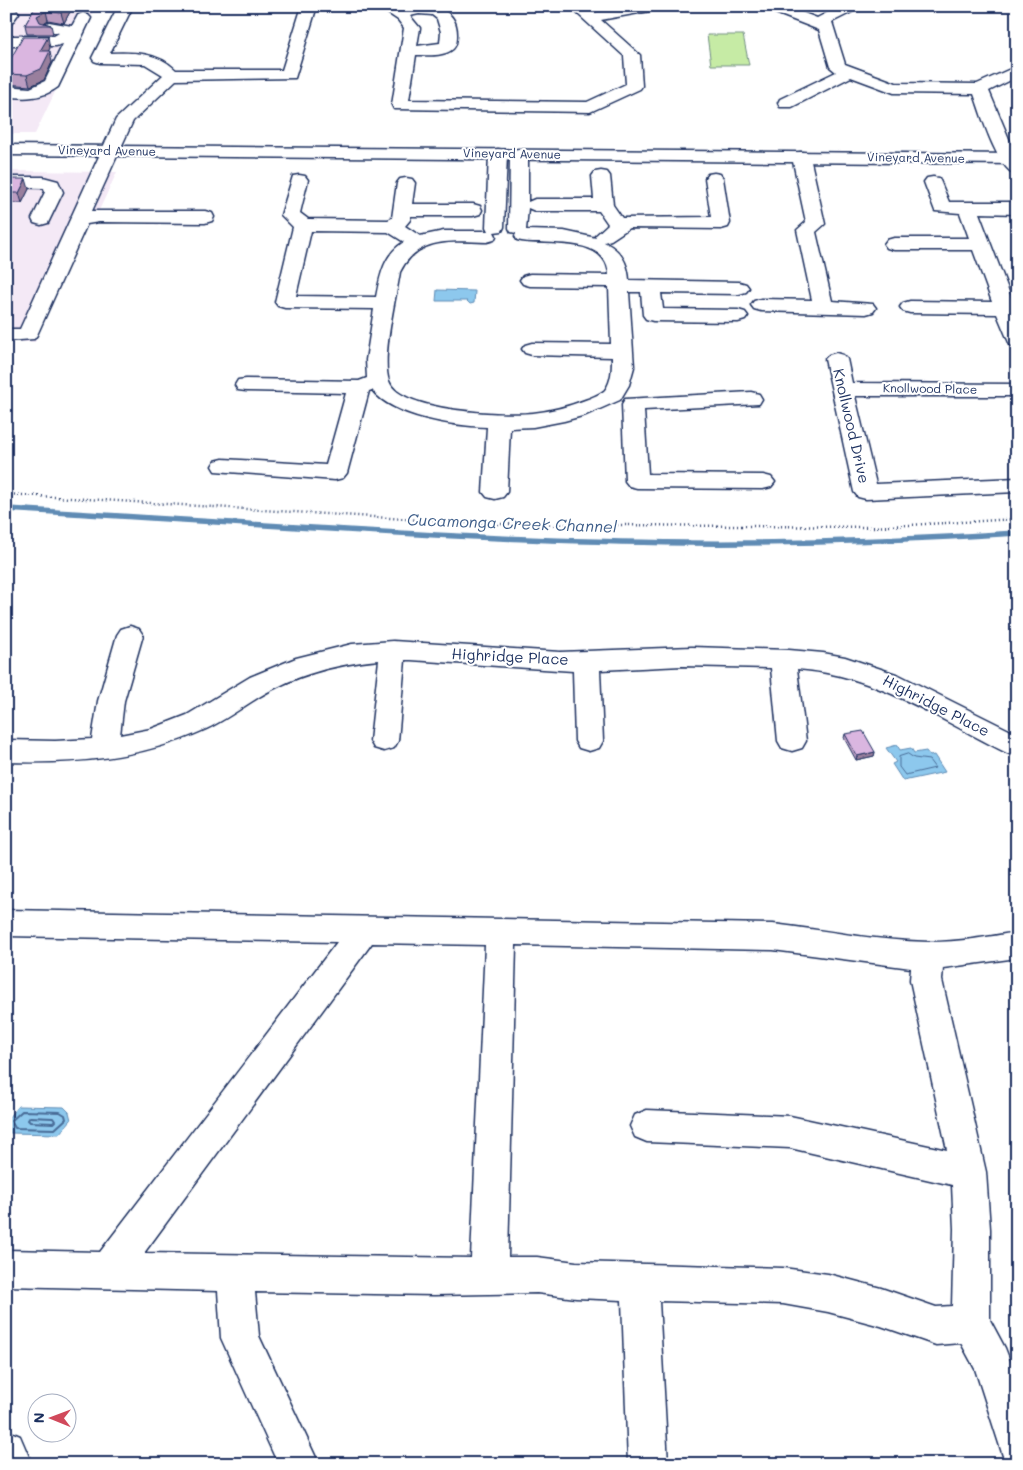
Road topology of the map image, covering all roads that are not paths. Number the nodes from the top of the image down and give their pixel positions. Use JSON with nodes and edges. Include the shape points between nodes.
{"nodes":[{"id":1,"x":126,"y":6,"type":"edge"},
{"id":2,"x":310,"y":6,"type":"edge"},
{"id":3,"x":576,"y":6,"type":"edge"},
{"id":4,"x":650,"y":6,"type":"edge"},
{"id":5,"x":770,"y":6,"type":"edge"},
{"id":6,"x":853,"y":6,"type":"edge"},
{"id":7,"x":391,"y":10,"type":"edge"},
{"id":8,"x":83,"y":18,"type":"dead end"},
{"id":9,"x":589,"y":18,"type":"junction"},
{"id":10,"x":8,"y":20,"type":"edge"},
{"id":11,"x":31,"y":27,"type":"edge"},
{"id":12,"x":49,"y":27,"type":"edge"},
{"id":13,"x":826,"y":27,"type":"junction"},
{"id":14,"x":6,"y":41,"type":"edge"},
{"id":15,"x":409,"y":51,"type":"junction"},
{"id":16,"x":851,"y":71,"type":"junction"},
{"id":17,"x":172,"y":75,"type":"junction"},
{"id":18,"x":1012,"y":78,"type":"edge"},
{"id":19,"x":980,"y":89,"type":"junction"},
{"id":20,"x":6,"y":91,"type":"edge"},
{"id":21,"x":786,"y":103,"type":"dead end"},
{"id":22,"x":6,"y":150,"type":"edge"},
{"id":23,"x":111,"y":151,"type":"junction"},
{"id":24,"x":498,"y":154,"type":"junction"},
{"id":25,"x":519,"y":154,"type":"junction"},
{"id":26,"x":801,"y":157,"type":"junction"},
{"id":27,"x":1014,"y":163,"type":"edge"},
{"id":28,"x":601,"y":176,"type":"dead end"},
{"id":29,"x":714,"y":178,"type":"dead end"},
{"id":30,"x":299,"y":180,"type":"dead end"},
{"id":31,"x":6,"y":182,"type":"edge"},
{"id":32,"x":933,"y":182,"type":"dead end"},
{"id":33,"x":406,"y":183,"type":"dead end"},
{"id":34,"x":535,"y":205,"type":"dead end"},
{"id":35,"x":604,"y":205,"type":"junction"},
{"id":36,"x":967,"y":207,"type":"junction"},
{"id":37,"x":1017,"y":208,"type":"edge"},
{"id":38,"x":402,"y":210,"type":"junction"},
{"id":39,"x":473,"y":210,"type":"dead end"},
{"id":40,"x":205,"y":217,"type":"dead end"},
{"id":41,"x":41,"y":219,"type":"dead end"},
{"id":42,"x":80,"y":219,"type":"junction"},
{"id":43,"x":303,"y":225,"type":"junction"},
{"id":44,"x":618,"y":225,"type":"junction"},
{"id":45,"x":392,"y":226,"type":"junction"},
{"id":46,"x":491,"y":232,"type":"junction"},
{"id":47,"x":514,"y":238,"type":"junction"},
{"id":48,"x":416,"y":242,"type":"junction"},
{"id":49,"x":594,"y":243,"type":"junction"},
{"id":50,"x":894,"y":244,"type":"dead end"},
{"id":51,"x":981,"y":244,"type":"junction"},
{"id":52,"x":530,"y":280,"type":"dead end"},
{"id":53,"x":619,"y":284,"type":"junction"},
{"id":54,"x":650,"y":286,"type":"junction"},
{"id":55,"x":739,"y":288,"type":"dead end"},
{"id":56,"x":385,"y":303,"type":"junction"},
{"id":57,"x":761,"y":304,"type":"dead end"},
{"id":58,"x":823,"y":305,"type":"junction"},
{"id":59,"x":866,"y":308,"type":"dead end"},
{"id":60,"x":910,"y":308,"type":"dead end"},
{"id":61,"x":1004,"y":308,"type":"junction"},
{"id":62,"x":738,"y":316,"type":"dead end"},
{"id":63,"x":1016,"y":334,"type":"edge"},
{"id":64,"x":6,"y":335,"type":"edge"},
{"id":65,"x":532,"y":349,"type":"dead end"},
{"id":66,"x":622,"y":351,"type":"junction"},
{"id":67,"x":836,"y":359,"type":"dead end"},
{"id":68,"x":369,"y":384,"type":"junction"},
{"id":69,"x":246,"y":385,"type":"dead end"},
{"id":70,"x":843,"y":389,"type":"junction"},
{"id":71,"x":1017,"y":390,"type":"edge"},
{"id":72,"x":611,"y":396,"type":"junction"},
{"id":73,"x":751,"y":399,"type":"dead end"},
{"id":74,"x":633,"y":404,"type":"junction"},
{"id":75,"x":499,"y":420,"type":"junction"},
{"id":76,"x":224,"y":466,"type":"dead end"},
{"id":77,"x":763,"y":482,"type":"dead end"},
{"id":78,"x":1017,"y":485,"type":"edge"},
{"id":79,"x":495,"y":492,"type":"dead end"},
{"id":80,"x":130,"y":635,"type":"dead end"},
{"id":81,"x":393,"y":650,"type":"junction"},
{"id":82,"x":783,"y":659,"type":"junction"},
{"id":83,"x":586,"y":661,"type":"junction"},
{"id":84,"x":792,"y":740,"type":"dead end"},
{"id":85,"x":384,"y":741,"type":"dead end"},
{"id":86,"x":589,"y":741,"type":"dead end"},
{"id":87,"x":1017,"y":746,"type":"edge"},
{"id":88,"x":104,"y":749,"type":"junction"},
{"id":89,"x":6,"y":751,"type":"edge"},
{"id":90,"x":6,"y":923,"type":"edge"},
{"id":91,"x":364,"y":930,"type":"junction"},
{"id":92,"x":501,"y":932,"type":"junction"},
{"id":93,"x":1017,"y":945,"type":"edge"},
{"id":94,"x":928,"y":955,"type":"junction"},
{"id":95,"x":646,"y":1126,"type":"dead end"},
{"id":96,"x":969,"y":1172,"type":"junction"},
{"id":97,"x":6,"y":1268,"type":"edge"},
{"id":98,"x":108,"y":1271,"type":"junction"},
{"id":99,"x":235,"y":1273,"type":"junction"},
{"id":100,"x":490,"y":1276,"type":"junction"},
{"id":101,"x":640,"y":1282,"type":"junction"},
{"id":102,"x":971,"y":1324,"type":"junction"},
{"id":103,"x":1017,"y":1442,"type":"edge"},
{"id":104,"x":6,"y":1450,"type":"edge"},
{"id":105,"x":12,"y":1464,"type":"edge"},
{"id":106,"x":300,"y":1464,"type":"edge"},
{"id":107,"x":648,"y":1464,"type":"edge"}],
"edges":[{"from":1,"to":17,"type":"street","via":[[100,58],[151,59]]},
{"from":2,"to":17,"type":"street","via":[[290,75]]},
{"from":3,"to":9,"type":"street"},
{"from":4,"to":9,"type":"street"},
{"from":5,"to":13,"type":"street"},
{"from":6,"to":13,"type":"street","via":[[824,20]]},
{"from":7,"to":15,"type":"street","via":[[412,28]]},
{"from":7,"to":15,"type":"street","via":[[434,9],[441,13],[451,31],[448,45],[441,49]]},
{"from":8,"to":20,"type":"street","via":[[52,84],[32,93]]},
{"from":9,"to":15,"type":"street","via":[[632,55],[634,86],[590,107],[400,105]]},
{"from":10,"to":11,"type":"street"},
{"from":12,"to":14,"type":"street","via":[[69,30],[64,38],[56,41]]},
{"from":13,"to":16,"type":"street","via":[[838,67]]},
{"from":16,"to":19,"type":"street","via":[[894,88]]},
{"from":16,"to":21,"type":"street"},
{"from":17,"to":23,"type":"street","via":[[125,119]]},
{"from":18,"to":19,"type":"street"},
{"from":19,"to":27,"type":"street"},
{"from":22,"to":23,"type":"street","name":"Vineyard Avenue"},
{"from":23,"to":24,"type":"street","name":"Vineyard Avenue"},
{"from":23,"to":42,"type":"street"},
{"from":24,"to":25,"type":"street","name":"Vineyard Avenue"},
{"from":24,"to":46,"type":"street"},
{"from":25,"to":26,"type":"street","name":"Vineyard Avenue"},
{"from":25,"to":47,"type":"street"},
{"from":26,"to":27,"type":"street","name":"Vineyard Avenue"},
{"from":26,"to":58,"type":"street","via":[[816,224],[806,230]]},
{"from":28,"to":35,"type":"street"},
{"from":29,"to":44,"type":"street","via":[[721,223],[627,222]]},
{"from":30,"to":43,"type":"street","via":[[290,215]]},
{"from":31,"to":41,"type":"street","via":[[52,185],[54,192]]},
{"from":32,"to":36,"type":"street","via":[[942,207]]},
{"from":33,"to":38,"type":"street"},
{"from":34,"to":35,"type":"street"},
{"from":35,"to":44,"type":"street"},
{"from":36,"to":37,"type":"street"},
{"from":36,"to":51,"type":"street"},
{"from":38,"to":39,"type":"street"},
{"from":38,"to":45,"type":"street","via":[[401,220]]},
{"from":40,"to":42,"type":"street","via":[[99,216]]},
{"from":42,"to":64,"type":"street","via":[[27,335]]},
{"from":43,"to":45,"type":"street"},
{"from":43,"to":56,"type":"street","via":[[286,302]]},
{"from":44,"to":49,"type":"street"},
{"from":45,"to":48,"type":"street"},
{"from":46,"to":47,"type":"street","via":[[504,226]]},
{"from":46,"to":48,"type":"street"},
{"from":47,"to":49,"type":"street","via":[[566,237]]},
{"from":48,"to":56,"type":"street","via":[[394,260]]},
{"from":49,"to":53,"type":"street","via":[[614,257]]},
{"from":50,"to":51,"type":"street"},
{"from":51,"to":61,"type":"street"},
{"from":52,"to":53,"type":"street"},
{"from":53,"to":54,"type":"street"},
{"from":53,"to":66,"type":"street"},
{"from":54,"to":55,"type":"street"},
{"from":54,"to":62,"type":"street","via":[[653,315]]},
{"from":56,"to":68,"type":"street","via":[[376,373]]},
{"from":57,"to":58,"type":"street"},
{"from":58,"to":59,"type":"street"},
{"from":60,"to":61,"type":"street"},
{"from":61,"to":63,"type":"street"},
{"from":65,"to":66,"type":"street"},
{"from":66,"to":72,"type":"street","via":[[622,379]]},
{"from":67,"to":70,"type":"street","name":"Knollwood Drive"},
{"from":68,"to":69,"type":"street"},
{"from":68,"to":75,"type":"street","via":[[406,404],[442,416]]},
{"from":68,"to":76,"type":"street","via":[[335,473]]},
{"from":70,"to":71,"type":"street","name":"Knollwood Place"},
{"from":70,"to":78,"type":"street","name":"Knollwood Drive","via":[[866,492]]},
{"from":72,"to":74,"type":"street"},
{"from":72,"to":75,"type":"street","via":[[587,408],[555,416]]},
{"from":73,"to":74,"type":"street"},
{"from":74,"to":77,"type":"street","via":[[637,481]]},
{"from":75,"to":79,"type":"street"},
{"from":80,"to":88,"type":"street","via":[[111,701]]},
{"from":81,"to":83,"type":"street","name":"Highridge Place"},
{"from":81,"to":85,"type":"street"},
{"from":81,"to":88,"type":"street","name":"Highridge Place","via":[[326,658],[294,668],[198,722],[168,734]]},
{"from":82,"to":83,"type":"street","name":"Highridge Place","via":[[672,657]]},
{"from":82,"to":84,"type":"street"},
{"from":82,"to":87,"type":"street","name":"Highridge Place","via":[[844,666],[880,678],[936,703]]},
{"from":83,"to":86,"type":"street"},
{"from":88,"to":89,"type":"street","name":"Highridge Place"},
{"from":90,"to":91,"type":"street"},
{"from":91,"to":92,"type":"street"},
{"from":91,"to":98,"type":"street"},
{"from":92,"to":94,"type":"street","via":[[773,937]]},
{"from":92,"to":100,"type":"street"},
{"from":93,"to":94,"type":"street","via":[[965,954]]},
{"from":94,"to":96,"type":"street","via":[[926,980]]},
{"from":95,"to":96,"type":"street","via":[[790,1132]]},
{"from":96,"to":102,"type":"street"},
{"from":97,"to":98,"type":"street"},
{"from":98,"to":99,"type":"street"},
{"from":99,"to":100,"type":"street"},
{"from":99,"to":106,"type":"street","via":[[240,1338]]},
{"from":100,"to":101,"type":"street","via":[[538,1275]]},
{"from":101,"to":102,"type":"street","via":[[783,1286],[828,1293],[936,1326]]},
{"from":101,"to":107,"type":"street"},
{"from":102,"to":103,"type":"street","via":[[992,1361]]},
{"from":104,"to":105,"type":"street"}]}
